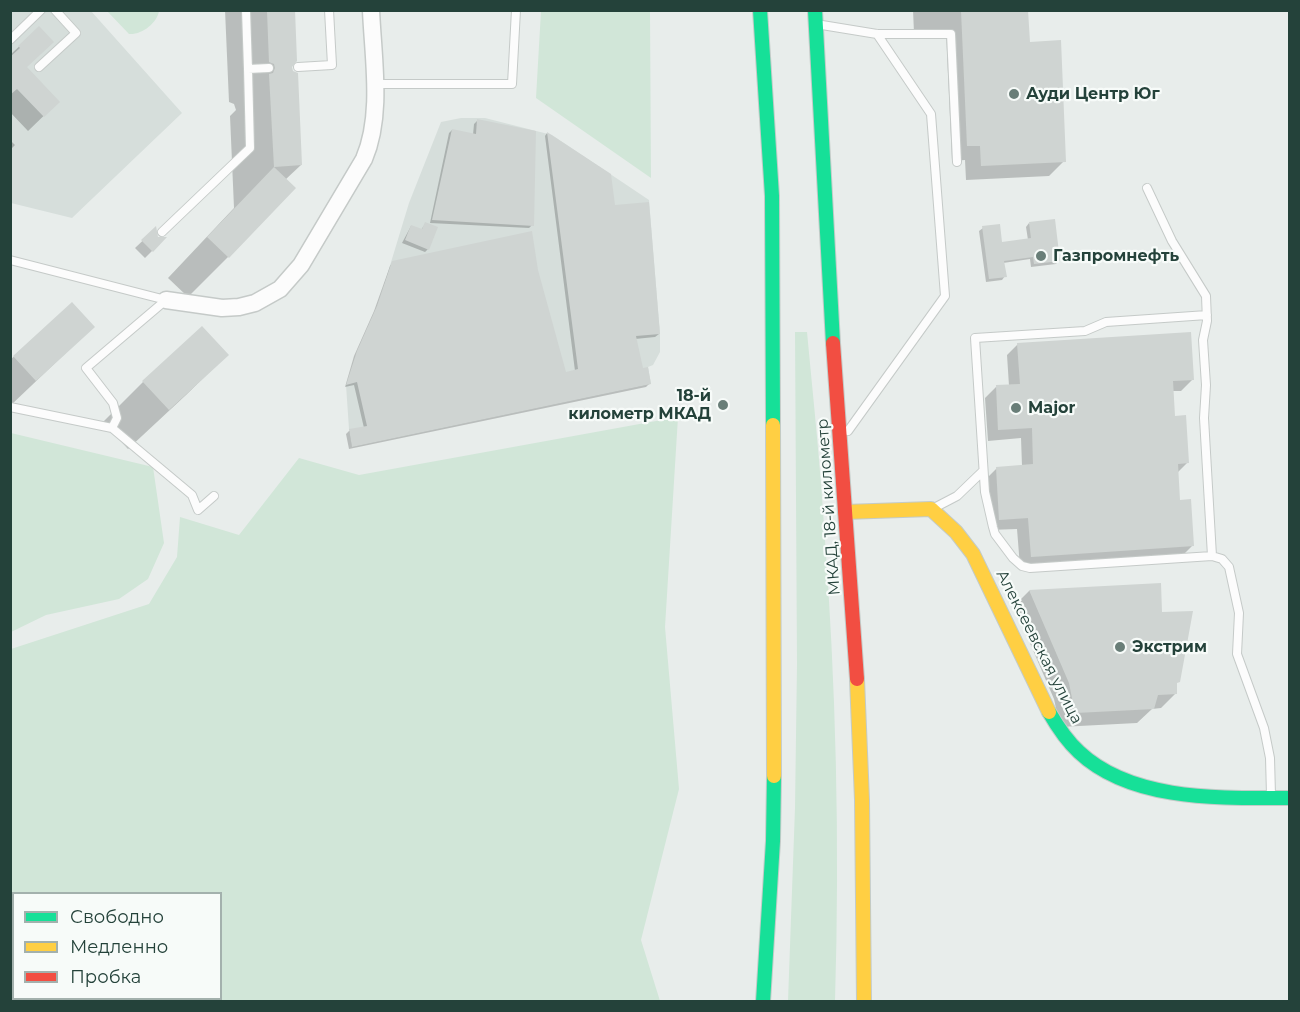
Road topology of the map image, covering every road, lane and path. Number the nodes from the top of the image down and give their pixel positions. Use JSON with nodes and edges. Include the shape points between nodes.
{"nodes":[{"id":1,"x":41,"y":10,"type":"edge"},
{"id":2,"x":55,"y":10,"type":"edge"},
{"id":3,"x":246,"y":10,"type":"edge"},
{"id":4,"x":329,"y":10,"type":"edge"},
{"id":5,"x":371,"y":10,"type":"edge"},
{"id":6,"x":516,"y":10,"type":"edge"},
{"id":7,"x":760,"y":10,"type":"edge"},
{"id":8,"x":815,"y":17,"type":"edge"},
{"id":9,"x":877,"y":34,"type":"junction"},
{"id":10,"x":10,"y":40,"type":"edge"},
{"id":11,"x":39,"y":67,"type":"dead end"},
{"id":12,"x":298,"y":67,"type":"dead end"},
{"id":13,"x":269,"y":68,"type":"dead end"},
{"id":14,"x":248,"y":69,"type":"junction"},
{"id":15,"x":374,"y":84,"type":"junction"},
{"id":16,"x":957,"y":162,"type":"dead end"},
{"id":17,"x":1147,"y":188,"type":"dead end"},
{"id":18,"x":162,"y":232,"type":"dead end"},
{"id":19,"x":10,"y":260,"type":"edge"},
{"id":20,"x":166,"y":300,"type":"junction"},
{"id":21,"x":1207,"y":315,"type":"junction"},
{"id":22,"x":10,"y":407,"type":"edge"},
{"id":23,"x":112,"y":429,"type":"junction"},
{"id":24,"x":841,"y":441,"type":"junction"},
{"id":25,"x":983,"y":471,"type":"junction"},
{"id":26,"x":214,"y":496,"type":"dead end"},
{"id":27,"x":931,"y":509,"type":"junction"},
{"id":28,"x":845,"y":512,"type":"junction"},
{"id":29,"x":1212,"y":556,"type":"junction"},
{"id":30,"x":1271,"y":798,"type":"junction"},
{"id":31,"x":1290,"y":798,"type":"edge"},
{"id":32,"x":763,"y":1002,"type":"edge"},
{"id":33,"x":864,"y":1002,"type":"edge"}],
"edges":[{"from":1,"to":10,"type":"lane"},
{"from":2,"to":11,"type":"lane","via":[[76,33]]},
{"from":3,"to":14,"type":"lane"},
{"from":4,"to":12,"type":"lane","via":[[332,65]]},
{"from":5,"to":15,"type":"street"},
{"from":6,"to":15,"type":"lane","via":[[512,84]]},
{"from":7,"to":32,"type":"main road","via":[[772,195],[775,646],[773,841]]},
{"from":8,"to":9,"type":"lane"},
{"from":8,"to":24,"type":"main road","name":"МКАД, 18-й километр"},
{"from":9,"to":16,"type":"lane","via":[[951,34]]},
{"from":9,"to":24,"type":"lane","via":[[931,114],[945,296]]},
{"from":13,"to":14,"type":"lane"},
{"from":14,"to":18,"type":"lane","via":[[250,148]]},
{"from":15,"to":20,"type":"street","via":[[374,128],[364,159],[301,265],[280,290],[239,307]]},
{"from":17,"to":21,"type":"lane","via":[[1172,241],[1206,297]]},
{"from":19,"to":20,"type":"lane"},
{"from":20,"to":23,"type":"lane","via":[[86,368],[113,403],[117,418]]},
{"from":21,"to":25,"type":"lane","via":[[1106,322],[1085,331],[975,338]]},
{"from":21,"to":29,"type":"lane","via":[[1203,340],[1204,418]]},
{"from":22,"to":23,"type":"lane"},
{"from":23,"to":26,"type":"lane","via":[[192,495],[198,510]]},
{"from":24,"to":28,"type":"main road","name":"МКАД, 18-й километр"},
{"from":25,"to":27,"type":"lane","via":[[957,496]]},
{"from":25,"to":29,"type":"lane","via":[[996,534],[1022,566]]},
{"from":27,"to":28,"type":"main road"},
{"from":27,"to":30,"type":"main road","name":"Алексеевская улица","via":[[968,545],[1051,716],[1083,756],[1116,776],[1154,789],[1198,796]]},
{"from":28,"to":33,"type":"main road","name":"МКАД, 18-й километр","via":[[862,800]]},
{"from":29,"to":30,"type":"lane","via":[[1229,567],[1239,613],[1237,654],[1264,728]]},
{"from":30,"to":31,"type":"main road","name":"Алексеевская улица"}]}
